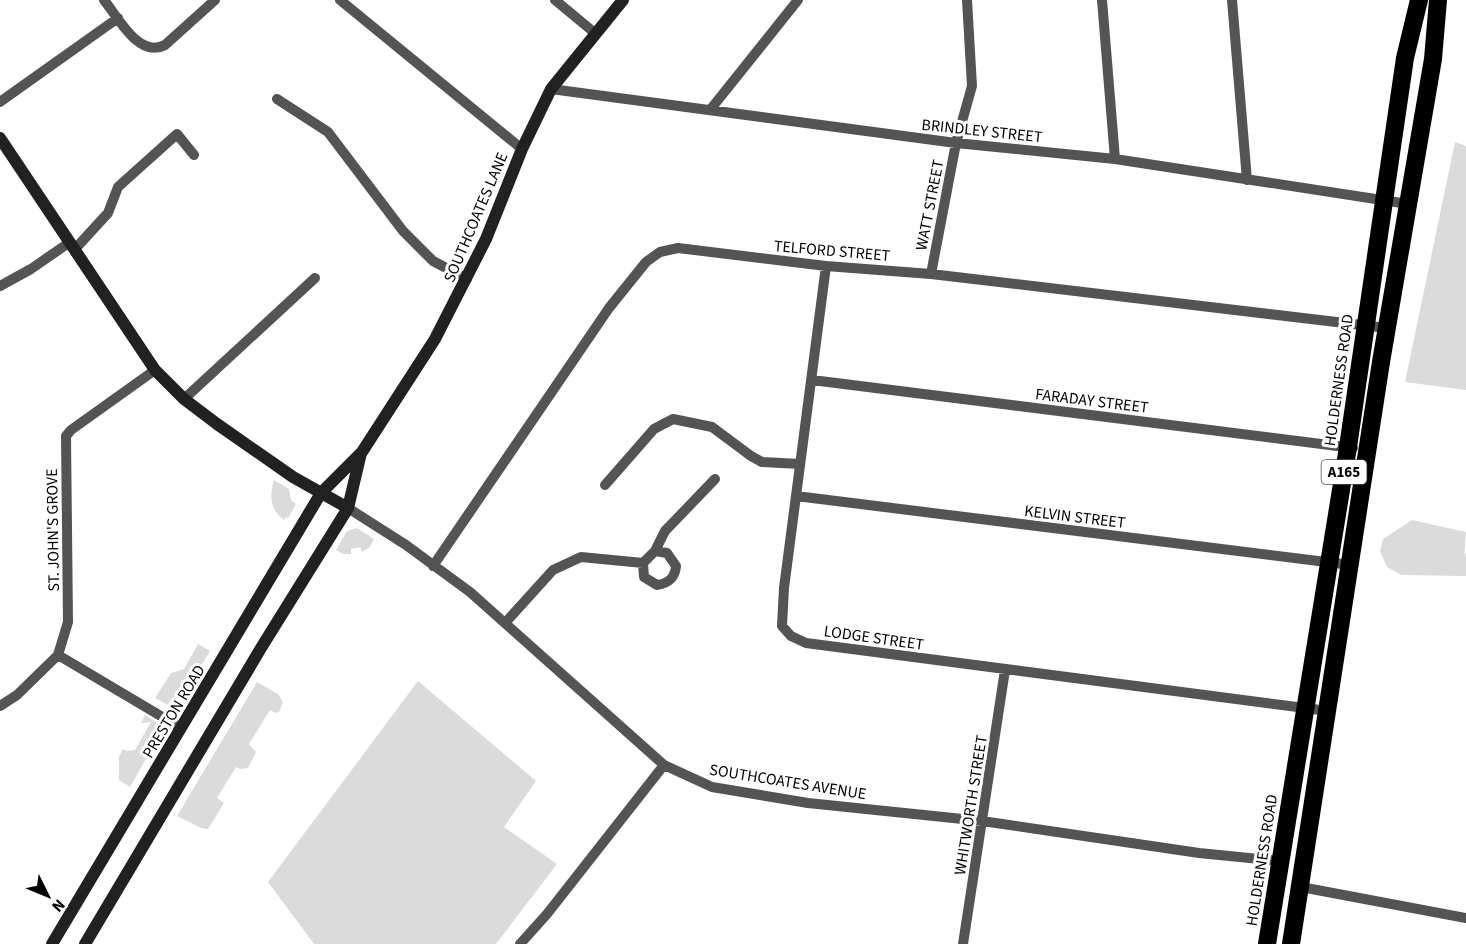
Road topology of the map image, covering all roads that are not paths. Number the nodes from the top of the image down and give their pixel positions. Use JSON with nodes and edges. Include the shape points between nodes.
{"nodes":[{"id":1,"x":104,"y":0,"type":"edge"},
{"id":2,"x":215,"y":0,"type":"edge"},
{"id":3,"x":340,"y":0,"type":"edge"},
{"id":4,"x":555,"y":0,"type":"edge"},
{"id":5,"x":624,"y":0,"type":"edge"},
{"id":6,"x":798,"y":0,"type":"edge"},
{"id":7,"x":968,"y":0,"type":"edge"},
{"id":8,"x":1102,"y":0,"type":"edge"},
{"id":9,"x":1232,"y":0,"type":"edge"},
{"id":10,"x":1419,"y":0,"type":"edge"},
{"id":11,"x":1438,"y":0,"type":"edge"},
{"id":12,"x":118,"y":18,"type":"junction"},
{"id":13,"x":596,"y":34,"type":"junction"},
{"id":14,"x":551,"y":89,"type":"junction"},
{"id":15,"x":277,"y":99,"type":"dead end"},
{"id":16,"x":0,"y":102,"type":"edge"},
{"id":17,"x":710,"y":110,"type":"junction"},
{"id":18,"x":0,"y":138,"type":"edge"},
{"id":19,"x":956,"y":144,"type":"junction"},
{"id":20,"x":522,"y":149,"type":"junction"},
{"id":21,"x":4,"y":153,"type":"edge"},
{"id":22,"x":194,"y":155,"type":"dead end"},
{"id":23,"x":1115,"y":159,"type":"junction"},
{"id":24,"x":1247,"y":180,"type":"junction"},
{"id":25,"x":1385,"y":201,"type":"junction"},
{"id":26,"x":1408,"y":204,"type":"junction"},
{"id":27,"x":73,"y":246,"type":"junction"},
{"id":28,"x":826,"y":266,"type":"junction"},
{"id":29,"x":931,"y":274,"type":"junction"},
{"id":30,"x":315,"y":278,"type":"dead end"},
{"id":31,"x":467,"y":279,"type":"junction"},
{"id":32,"x":0,"y":286,"type":"edge"},
{"id":33,"x":1365,"y":325,"type":"junction"},
{"id":34,"x":1387,"y":328,"type":"junction"},
{"id":35,"x":155,"y":370,"type":"junction"},
{"id":36,"x":812,"y":380,"type":"junction"},
{"id":37,"x":184,"y":399,"type":"junction"},
{"id":38,"x":1348,"y":447,"type":"junction"},
{"id":39,"x":1368,"y":451,"type":"junction"},
{"id":40,"x":362,"y":452,"type":"junction"},
{"id":41,"x":800,"y":465,"type":"junction"},
{"id":42,"x":715,"y":479,"type":"dead end"},
{"id":43,"x":605,"y":485,"type":"dead end"},
{"id":44,"x":321,"y":493,"type":"junction"},
{"id":45,"x":796,"y":496,"type":"junction"},
{"id":46,"x":348,"y":508,"type":"junction"},
{"id":47,"x":655,"y":551,"type":"junction"},
{"id":48,"x":1328,"y":562,"type":"junction"},
{"id":49,"x":643,"y":563,"type":"junction"},
{"id":50,"x":1350,"y":565,"type":"junction"},
{"id":51,"x":433,"y":566,"type":"junction"},
{"id":52,"x":506,"y":622,"type":"junction"},
{"id":53,"x":57,"y":655,"type":"junction"},
{"id":54,"x":1005,"y":670,"type":"junction"},
{"id":55,"x":0,"y":706,"type":"edge"},
{"id":56,"x":1305,"y":708,"type":"junction"},
{"id":57,"x":1328,"y":711,"type":"junction"},
{"id":58,"x":182,"y":728,"type":"junction"},
{"id":59,"x":664,"y":765,"type":"junction"},
{"id":60,"x":982,"y":821,"type":"junction"},
{"id":61,"x":1280,"y":861,"type":"junction"},
{"id":62,"x":1301,"y":887,"type":"junction"},
{"id":63,"x":1466,"y":918,"type":"edge"},
{"id":64,"x":52,"y":944,"type":"edge"},
{"id":65,"x":85,"y":944,"type":"edge"},
{"id":66,"x":520,"y":944,"type":"edge"},
{"id":67,"x":963,"y":944,"type":"edge"},
{"id":68,"x":1267,"y":944,"type":"edge"},
{"id":69,"x":1291,"y":944,"type":"edge"}],
"edges":[{"from":1,"to":12,"type":"street"},
{"from":2,"to":12,"type":"street","via":[[161,47],[144,47]]},
{"from":3,"to":20,"type":"street"},
{"from":4,"to":13,"type":"street"},
{"from":5,"to":13,"type":"street","name":"SOUTHCOATES LANE"},
{"from":6,"to":17,"type":"street"},
{"from":7,"to":19,"type":"street","name":"WATT STREET","via":[[972,86]]},
{"from":8,"to":23,"type":"street"},
{"from":9,"to":24,"type":"street"},
{"from":10,"to":25,"type":"highway","name":"HOLDERNESS ROAD","number":"A165","via":[[1405,58]]},
{"from":11,"to":26,"type":"highway","number":"A165","via":[[1433,59]]},
{"from":12,"to":16,"type":"street"},
{"from":13,"to":14,"type":"street","name":"SOUTHCOATES LANE"},
{"from":14,"to":17,"type":"street","name":"BRINDLEY STREET"},
{"from":14,"to":20,"type":"street","name":"SOUTHCOATES LANE"},
{"from":15,"to":31,"type":"street","via":[[328,132],[403,231],[433,261]]},
{"from":17,"to":19,"type":"street","name":"BRINDLEY STREET"},
{"from":18,"to":21,"type":"street"},
{"from":19,"to":23,"type":"street","name":"BRINDLEY STREET"},
{"from":19,"to":29,"type":"street","name":"WATT STREET"},
{"from":20,"to":31,"type":"street","name":"SOUTHCOATES LANE"},
{"from":21,"to":27,"type":"street"},
{"from":22,"to":27,"type":"street","via":[[177,134],[118,188],[108,213]]},
{"from":23,"to":24,"type":"street","name":"BRINDLEY STREET"},
{"from":24,"to":25,"type":"street","name":"BRINDLEY STREET"},
{"from":25,"to":26,"type":"street","name":"BRINDLEY STREET"},
{"from":25,"to":33,"type":"highway","name":"HOLDERNESS ROAD","number":"A165"},
{"from":26,"to":34,"type":"highway","number":"A165"},
{"from":27,"to":32,"type":"street"},
{"from":27,"to":35,"type":"street"},
{"from":28,"to":29,"type":"street","name":"TELFORD STREET"},
{"from":28,"to":36,"type":"street","name":"LODGE STREET"},
{"from":28,"to":51,"type":"street","name":"TELFORD STREET","via":[[678,248],[660,252],[646,262],[609,309]]},
{"from":29,"to":33,"type":"street","name":"TELFORD STREET"},
{"from":30,"to":37,"type":"street"},
{"from":31,"to":40,"type":"street","name":"SOUTHCOATES LANE","via":[[435,339]]},
{"from":33,"to":34,"type":"street","name":"TELFORD STREET"},
{"from":33,"to":38,"type":"highway","name":"HOLDERNESS ROAD","number":"A165"},
{"from":34,"to":39,"type":"highway","number":"A165"},
{"from":35,"to":37,"type":"street"},
{"from":35,"to":53,"type":"street","name":"ST. JOHN'S GROVE","via":[[66,435],[69,622]]},
{"from":36,"to":38,"type":"street","name":"FARADAY STREET"},
{"from":36,"to":41,"type":"street","name":"LODGE STREET"},
{"from":37,"to":44,"type":"street"},
{"from":38,"to":39,"type":"street","name":"FARADAY STREET"},
{"from":38,"to":48,"type":"highway","name":"HOLDERNESS ROAD","number":"A165"},
{"from":39,"to":50,"type":"highway","number":"A165"},
{"from":40,"to":44,"type":"street","name":"SOUTHCOATES LANE"},
{"from":40,"to":46,"type":"street","name":"SOUTHCOATES LANE"},
{"from":41,"to":43,"type":"street","via":[[762,462],[712,427],[673,419],[654,429]]},
{"from":41,"to":45,"type":"street","name":"LODGE STREET"},
{"from":42,"to":47,"type":"street","via":[[665,531]]},
{"from":44,"to":46,"type":"street"},
{"from":44,"to":58,"type":"street","name":"PRESTON ROAD"},
{"from":45,"to":48,"type":"street","name":"KELVIN STREET"},
{"from":45,"to":54,"type":"street","name":"LODGE STREET","via":[[782,611],[782,626],[791,636],[806,643]]},
{"from":46,"to":51,"type":"street","name":"SOUTHCOATES AVENUE"},
{"from":46,"to":65,"type":"street"},
{"from":47,"to":49,"type":"street"},
{"from":47,"to":49,"type":"street","via":[[667,553],[676,566],[675,575],[666,584],[657,585],[644,577]]},
{"from":48,"to":50,"type":"street","name":"KELVIN STREET"},
{"from":48,"to":56,"type":"highway","name":"HOLDERNESS ROAD","number":"A165"},
{"from":49,"to":52,"type":"street","via":[[581,557],[554,570]]},
{"from":50,"to":57,"type":"highway","number":"A165"},
{"from":51,"to":52,"type":"street","name":"SOUTHCOATES AVENUE"},
{"from":52,"to":59,"type":"street","name":"SOUTHCOATES AVENUE"},
{"from":53,"to":55,"type":"street","name":"ST. JOHN'S GROVE","via":[[17,695]]},
{"from":53,"to":58,"type":"street"},
{"from":54,"to":56,"type":"street","name":"LODGE STREET"},
{"from":54,"to":60,"type":"street","name":"WHITWORTH STREET"},
{"from":56,"to":57,"type":"street","name":"LODGE STREET"},
{"from":56,"to":61,"type":"highway","name":"HOLDERNESS ROAD","number":"A165"},
{"from":57,"to":62,"type":"highway","number":"A165"},
{"from":58,"to":64,"type":"street","name":"PRESTON ROAD"},
{"from":59,"to":60,"type":"street","name":"SOUTHCOATES AVENUE","via":[[712,787],[808,803]]},
{"from":59,"to":66,"type":"street","via":[[548,914]]},
{"from":60,"to":61,"type":"street","name":"SOUTHCOATES AVENUE"},
{"from":60,"to":67,"type":"street","name":"WHITWORTH STREET"},
{"from":61,"to":68,"type":"highway","name":"HOLDERNESS ROAD","number":"A165"},
{"from":62,"to":63,"type":"street"},
{"from":62,"to":69,"type":"highway","number":"A165"}]}
